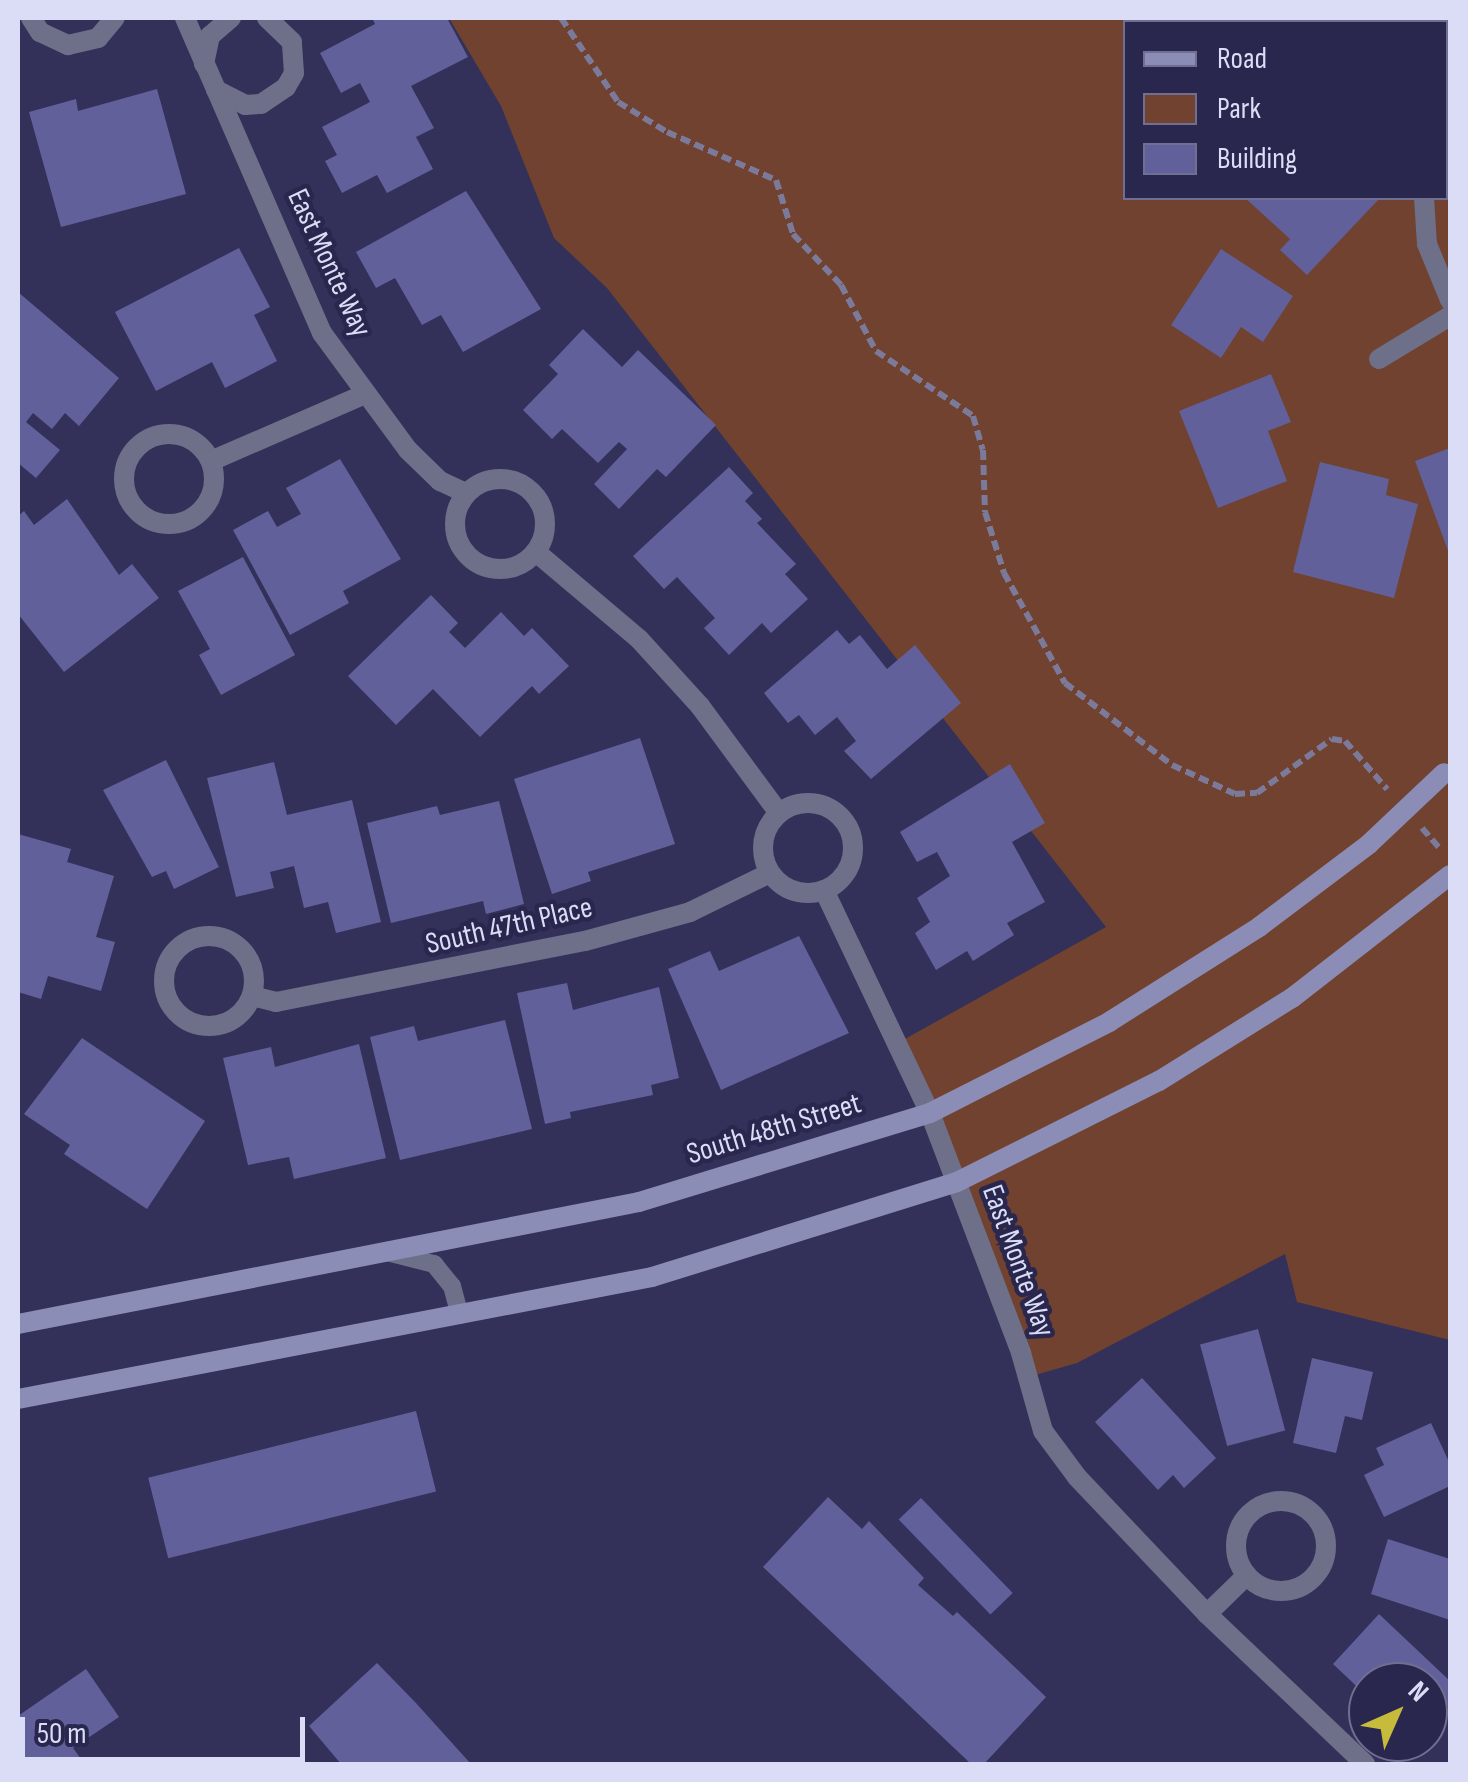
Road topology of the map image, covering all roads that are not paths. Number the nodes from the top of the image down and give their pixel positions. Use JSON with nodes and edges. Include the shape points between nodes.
{"nodes":[{"id":1,"x":31,"y":18,"type":"edge"},
{"id":2,"x":114,"y":18,"type":"edge"},
{"id":3,"x":185,"y":18,"type":"edge"},
{"id":4,"x":231,"y":18,"type":"edge"},
{"id":5,"x":267,"y":18,"type":"edge"},
{"id":6,"x":208,"y":78,"type":"junction"},
{"id":7,"x":1424,"y":200,"type":"edge"},
{"id":8,"x":1449,"y":292,"type":"edge"},
{"id":9,"x":1450,"y":316,"type":"edge"},
{"id":10,"x":1379,"y":359,"type":"dead end"},
{"id":11,"x":363,"y":395,"type":"junction"},
{"id":12,"x":211,"y":461,"type":"junction"},
{"id":13,"x":466,"y":493,"type":"junction"},
{"id":14,"x":536,"y":552,"type":"junction"},
{"id":15,"x":1447,"y":769,"type":"edge"},
{"id":16,"x":778,"y":813,"type":"junction"},
{"id":17,"x":770,"y":873,"type":"junction"},
{"id":18,"x":1450,"y":875,"type":"edge"},
{"id":19,"x":824,"y":890,"type":"junction"},
{"id":20,"x":252,"y":996,"type":"junction"},
{"id":21,"x":930,"y":1113,"type":"junction"},
{"id":22,"x":956,"y":1182,"type":"junction"},
{"id":23,"x":387,"y":1252,"type":"junction"},
{"id":24,"x":460,"y":1315,"type":"junction"},
{"id":25,"x":18,"y":1324,"type":"edge"},
{"id":26,"x":18,"y":1399,"type":"edge"},
{"id":27,"x":1246,"y":1576,"type":"junction"},
{"id":28,"x":1208,"y":1614,"type":"junction"},
{"id":29,"x":1365,"y":1764,"type":"edge"}],
"edges":[{"from":1,"to":2,"type":"street","via":[[40,32],[68,45],[98,38]]},
{"from":3,"to":6,"type":"street","name":"East Monte Way"},
{"from":4,"to":6,"type":"street","via":[[205,50]]},
{"from":5,"to":6,"type":"street","via":[[292,42],[294,72],[286,86],[261,104],[245,105],[217,92]]},
{"from":6,"to":11,"type":"street","name":"East Monte Way","via":[[322,334]]},
{"from":7,"to":8,"type":"street","via":[[1427,244]]},
{"from":9,"to":10,"type":"street"},
{"from":11,"to":12,"type":"street"},
{"from":11,"to":13,"type":"street","name":"East Monte Way","via":[[440,481]]},
{"from":12,"to":12,"type":"street","via":[[192,440],[150,437],[124,469],[127,498],[149,520],[194,518],[213,492]]},
{"from":13,"to":14,"type":"street","via":[[493,478],[523,484],[543,508],[544,539]]},
{"from":13,"to":14,"type":"street","via":[[456,534],[470,558],[512,568]]},
{"from":14,"to":16,"type":"street","via":[[639,639],[700,706]]},
{"from":15,"to":21,"type":"main road","name":"South 48th Street","bridge":true,"via":[[1369,844],[1260,927],[1109,1022]]},
{"from":16,"to":17,"type":"street","via":[[764,834]]},
{"from":16,"to":19,"type":"street","via":[[805,802],[843,819],[852,860]]},
{"from":17,"to":19,"type":"street","via":[[794,892]]},
{"from":17,"to":20,"type":"street","name":"South 47th Place","via":[[690,912],[585,941],[276,1002]]},
{"from":18,"to":22,"type":"main road","via":[[1292,998],[1159,1081]]},
{"from":19,"to":21,"type":"street","name":"East Monte Way"},
{"from":20,"to":20,"type":"street","via":[[247,956],[226,938],[185,942],[167,962],[170,1005],[192,1023],[220,1025]]},
{"from":21,"to":22,"type":"street","name":"East Monte Way"},
{"from":21,"to":23,"type":"main road","name":"South 48th Street","via":[[639,1202]]},
{"from":22,"to":24,"type":"main road","via":[[652,1276]]},
{"from":22,"to":28,"type":"street","name":"East Monte Way","via":[[1043,1431],[1077,1478]]},
{"from":23,"to":24,"type":"lane","via":[[434,1264],[452,1286]]},
{"from":23,"to":25,"type":"main road","name":"South 48th Street"},
{"from":24,"to":26,"type":"main road"},
{"from":27,"to":27,"type":"street","via":[[1273,1591],[1314,1577],[1326,1550],[1318,1521],[1283,1500],[1257,1507],[1236,1539]]},
{"from":27,"to":28,"type":"street"},
{"from":28,"to":29,"type":"street","name":"East Monte Way"}]}
